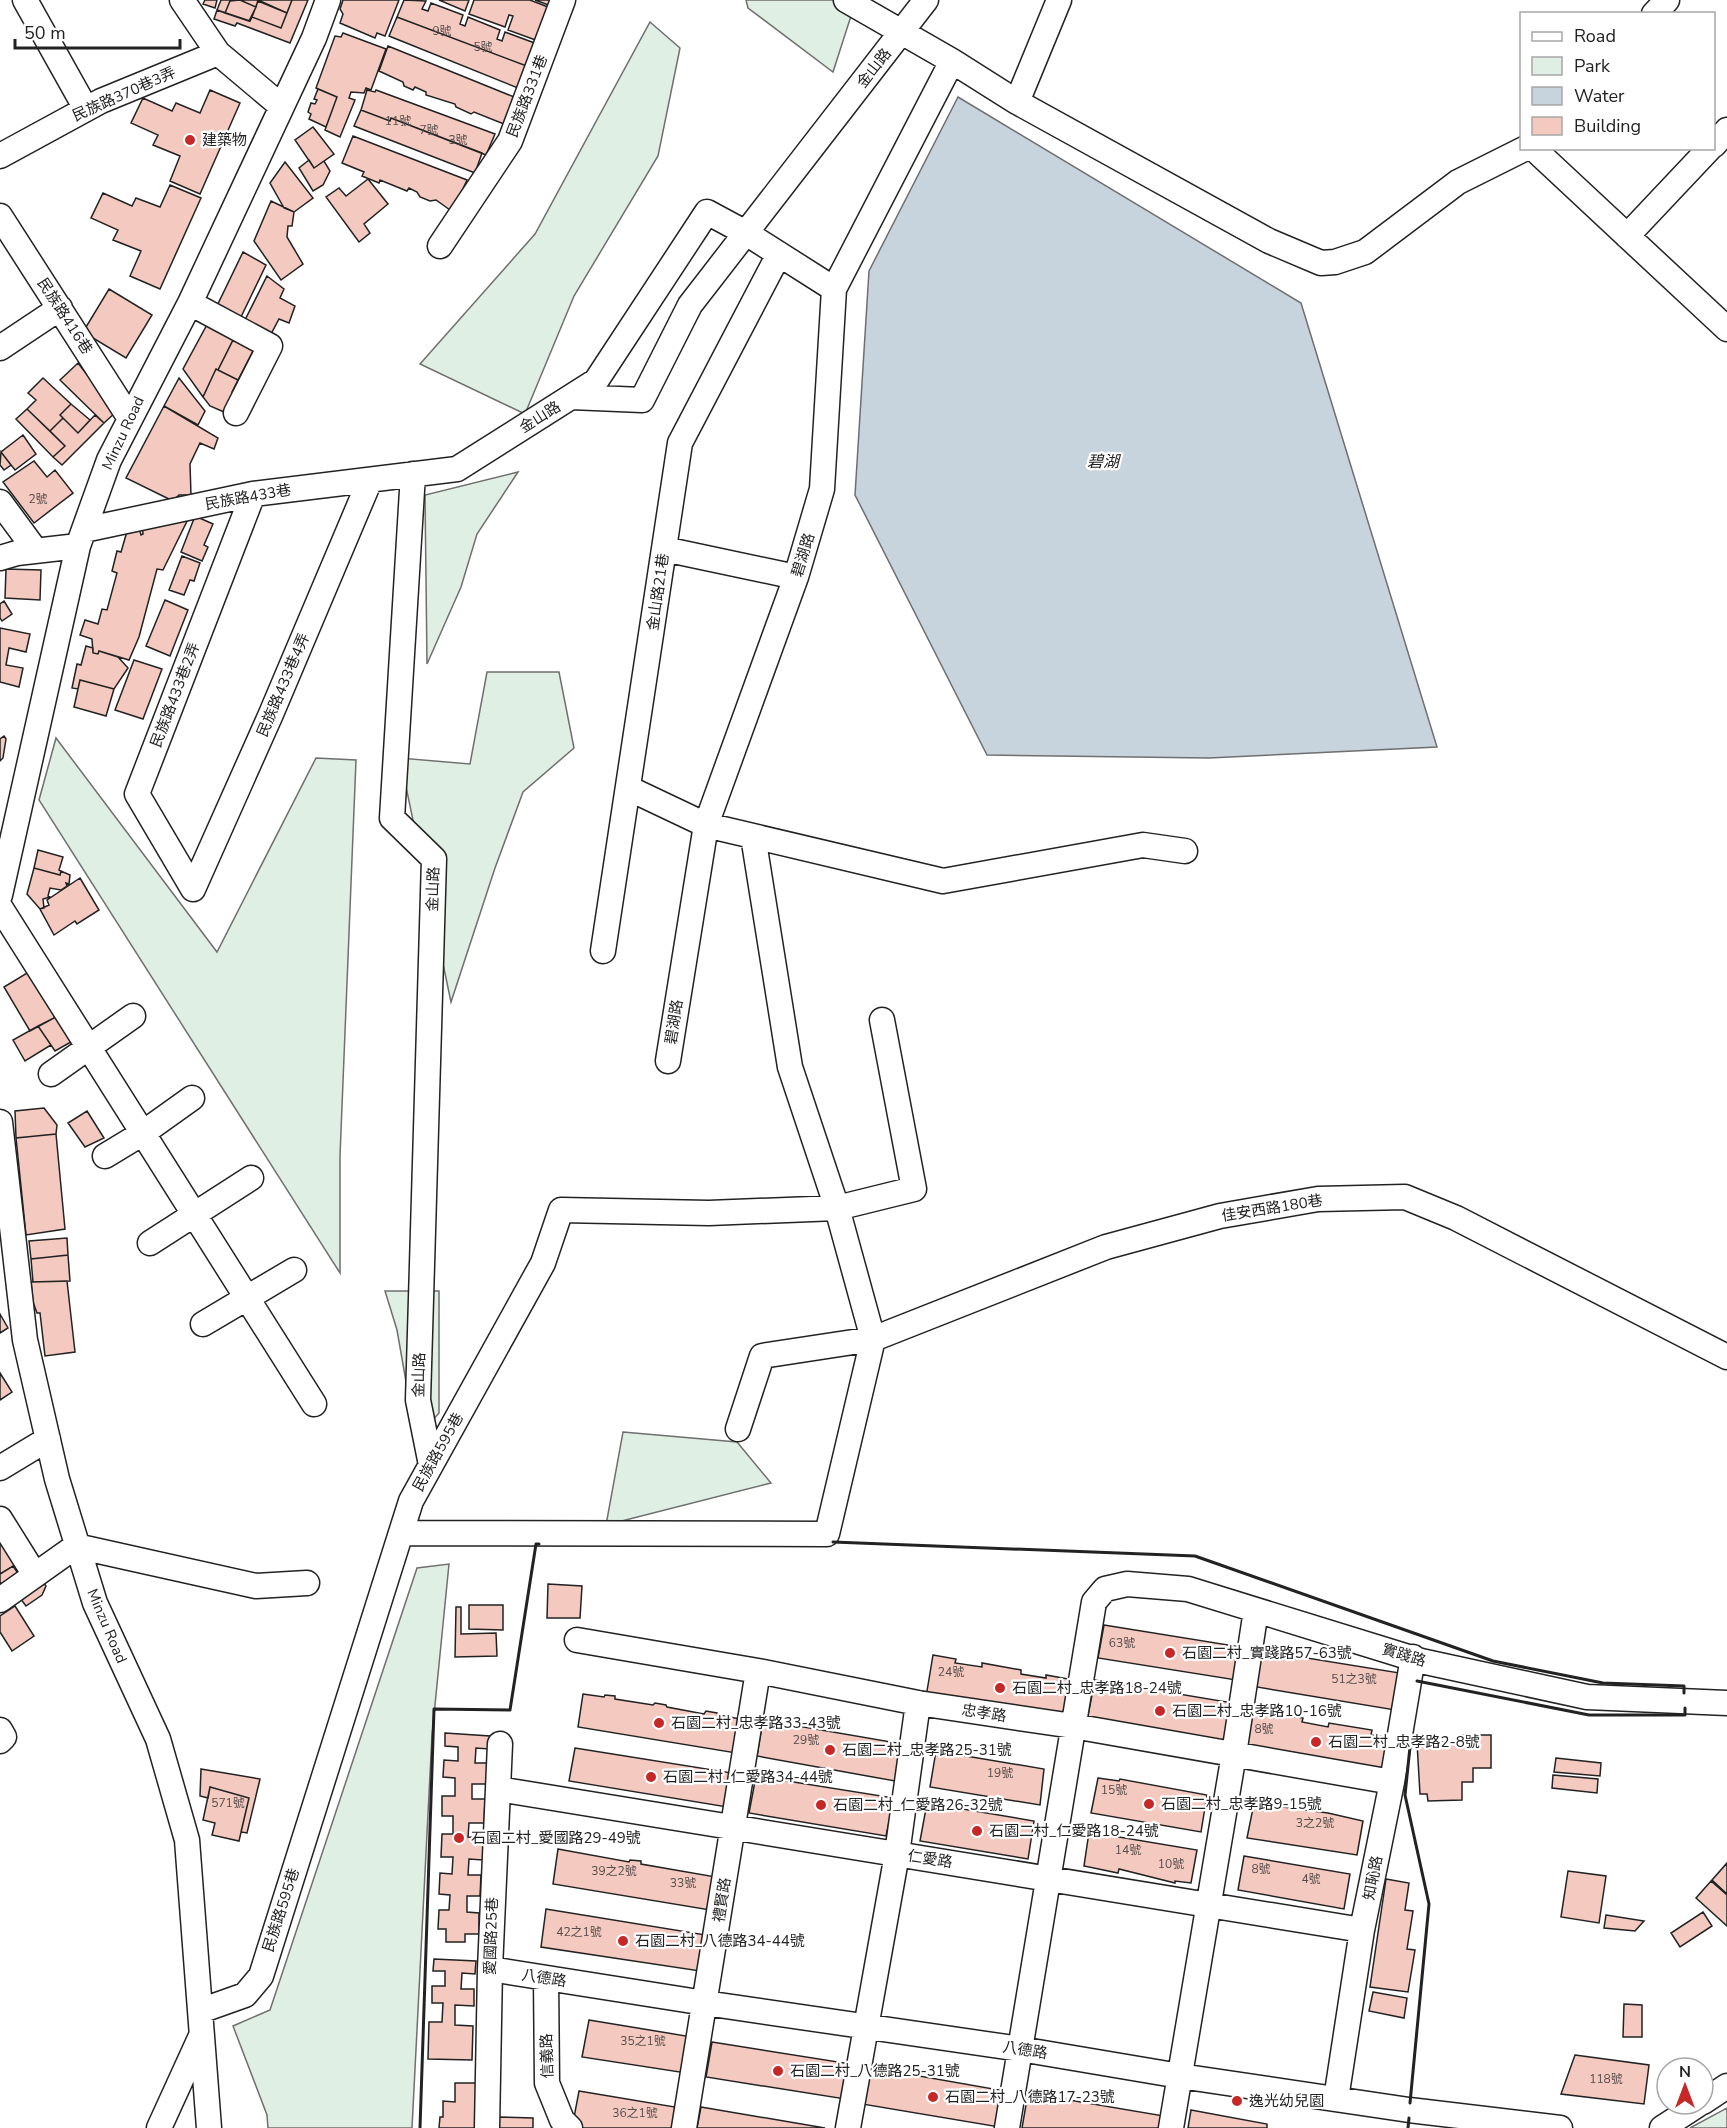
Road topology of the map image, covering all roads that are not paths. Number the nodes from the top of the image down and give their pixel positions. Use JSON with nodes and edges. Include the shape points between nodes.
{"nodes":[{"id":1,"x":25,"y":0,"type":"edge"},
{"id":2,"x":182,"y":0,"type":"edge"},
{"id":3,"x":328,"y":0,"type":"edge"},
{"id":4,"x":563,"y":0,"type":"edge"},
{"id":5,"x":846,"y":0,"type":"edge"},
{"id":6,"x":926,"y":0,"type":"edge"},
{"id":7,"x":1059,"y":0,"type":"edge"},
{"id":8,"x":1667,"y":0,"type":"edge"},
{"id":9,"x":1656,"y":12,"type":"edge"},
{"id":10,"x":901,"y":32,"type":"junction"},
{"id":11,"x":218,"y":53,"type":"junction"},
{"id":12,"x":945,"y":57,"type":"junction"},
{"id":13,"x":1017,"y":102,"type":"junction"},
{"id":14,"x":282,"y":106,"type":"junction"},
{"id":15,"x":86,"y":109,"type":"junction"},
{"id":16,"x":1727,"y":130,"type":"edge"},
{"id":17,"x":1715,"y":143,"type":"edge"},
{"id":18,"x":1522,"y":150,"type":"edge"},
{"id":19,"x":1535,"y":150,"type":"edge"},
{"id":20,"x":1708,"y":150,"type":"edge"},
{"id":21,"x":0,"y":156,"type":"edge"},
{"id":22,"x":0,"y":216,"type":"edge"},
{"id":23,"x":746,"y":233,"type":"junction"},
{"id":24,"x":1627,"y":236,"type":"junction"},
{"id":25,"x":440,"y":246,"type":"dead end"},
{"id":26,"x":779,"y":254,"type":"junction"},
{"id":27,"x":834,"y":290,"type":"junction"},
{"id":28,"x":190,"y":303,"type":"junction"},
{"id":29,"x":60,"y":308,"type":"junction"},
{"id":30,"x":1722,"y":316,"type":"edge"},
{"id":31,"x":0,"y":348,"type":"edge"},
{"id":32,"x":571,"y":397,"type":"junction"},
{"id":33,"x":236,"y":413,"type":"dead end"},
{"id":34,"x":129,"y":417,"type":"junction"},
{"id":35,"x":413,"y":474,"type":"junction"},
{"id":36,"x":370,"y":480,"type":"junction"},
{"id":37,"x":253,"y":494,"type":"junction"},
{"id":38,"x":0,"y":502,"type":"edge"},
{"id":39,"x":81,"y":538,"type":"junction"},
{"id":40,"x":664,"y":549,"type":"junction"},
{"id":41,"x":36,"y":551,"type":"junction"},
{"id":42,"x":0,"y":558,"type":"edge"},
{"id":43,"x":796,"y":577,"type":"junction"},
{"id":44,"x":628,"y":788,"type":"junction"},
{"id":45,"x":706,"y":825,"type":"junction"},
{"id":46,"x":6,"y":834,"type":"edge"},
{"id":47,"x":753,"y":836,"type":"junction"},
{"id":48,"x":1185,"y":851,"type":"dead end"},
{"id":49,"x":193,"y":889,"type":"joint"},
{"id":50,"x":0,"y":895,"type":"edge"},
{"id":51,"x":0,"y":907,"type":"edge"},
{"id":52,"x":603,"y":951,"type":"dead end"},
{"id":53,"x":133,"y":1016,"type":"dead end"},
{"id":54,"x":882,"y":1020,"type":"dead end"},
{"id":55,"x":88,"y":1046,"type":"junction"},
{"id":56,"x":668,"y":1061,"type":"dead end"},
{"id":57,"x":51,"y":1074,"type":"dead end"},
{"id":58,"x":192,"y":1098,"type":"dead end"},
{"id":59,"x":0,"y":1122,"type":"edge"},
{"id":60,"x":143,"y":1133,"type":"junction"},
{"id":61,"x":105,"y":1156,"type":"dead end"},
{"id":62,"x":250,"y":1178,"type":"dead end"},
{"id":63,"x":837,"y":1208,"type":"junction"},
{"id":64,"x":194,"y":1214,"type":"junction"},
{"id":65,"x":150,"y":1243,"type":"dead end"},
{"id":66,"x":8,"y":1258,"type":"edge"},
{"id":67,"x":294,"y":1270,"type":"dead end"},
{"id":68,"x":247,"y":1298,"type":"junction"},
{"id":69,"x":203,"y":1324,"type":"dead end"},
{"id":70,"x":873,"y":1339,"type":"junction"},
{"id":71,"x":1727,"y":1357,"type":"edge"},
{"id":72,"x":314,"y":1404,"type":"dead end"},
{"id":73,"x":738,"y":1429,"type":"dead end"},
{"id":74,"x":48,"y":1439,"type":"junction"},
{"id":75,"x":431,"y":1465,"type":"junction"},
{"id":76,"x":0,"y":1468,"type":"edge"},
{"id":77,"x":0,"y":1519,"type":"edge"},
{"id":78,"x":401,"y":1533,"type":"junction"},
{"id":79,"x":76,"y":1546,"type":"junction"},
{"id":80,"x":35,"y":1575,"type":"junction"},
{"id":81,"x":308,"y":1583,"type":"dead end"},
{"id":82,"x":0,"y":1600,"type":"edge"},
{"id":83,"x":1256,"y":1610,"type":"junction"},
{"id":84,"x":576,"y":1640,"type":"dead end"},
{"id":85,"x":1413,"y":1657,"type":"junction"},
{"id":86,"x":758,"y":1671,"type":"junction"},
{"id":87,"x":918,"y":1703,"type":"junction"},
{"id":88,"x":1727,"y":1703,"type":"edge"},
{"id":89,"x":1073,"y":1726,"type":"junction"},
{"id":90,"x":0,"y":1730,"type":"edge"},
{"id":91,"x":0,"y":1741,"type":"edge"},
{"id":92,"x":500,"y":1744,"type":"dead end"},
{"id":93,"x":1234,"y":1754,"type":"junction"},
{"id":94,"x":1392,"y":1782,"type":"junction"},
{"id":95,"x":498,"y":1789,"type":"junction"},
{"id":96,"x":733,"y":1828,"type":"junction"},
{"id":97,"x":897,"y":1854,"type":"junction"},
{"id":98,"x":1049,"y":1879,"type":"junction"},
{"id":99,"x":1209,"y":1905,"type":"junction"},
{"id":100,"x":1362,"y":1930,"type":"junction"},
{"id":101,"x":490,"y":1970,"type":"junction"},
{"id":102,"x":546,"y":1978,"type":"junction"},
{"id":103,"x":705,"y":2003,"type":"junction"},
{"id":104,"x":201,"y":2022,"type":"junction"},
{"id":105,"x":865,"y":2026,"type":"junction"},
{"id":106,"x":1020,"y":2049,"type":"junction"},
{"id":107,"x":1180,"y":2076,"type":"junction"},
{"id":108,"x":1336,"y":2099,"type":"junction"},
{"id":109,"x":1680,"y":2116,"type":"edge"},
{"id":110,"x":1523,"y":2126,"type":"edge"},
{"id":111,"x":159,"y":2128,"type":"edge"},
{"id":112,"x":209,"y":2128,"type":"edge"},
{"id":113,"x":487,"y":2128,"type":"edge"},
{"id":114,"x":570,"y":2128,"type":"edge"},
{"id":115,"x":684,"y":2128,"type":"edge"},
{"id":116,"x":849,"y":2128,"type":"edge"},
{"id":117,"x":1007,"y":2128,"type":"edge"},
{"id":118,"x":1171,"y":2128,"type":"edge"},
{"id":119,"x":1560,"y":2128,"type":"edge"},
{"id":120,"x":1662,"y":2128,"type":"edge"}],
"edges":[{"from":1,"to":15,"type":"street"},
{"from":2,"to":11,"type":"street"},
{"from":3,"to":14,"type":"street","name":"Minzu Road"},
{"from":4,"to":25,"type":"street","name":"民族路331巷","via":[[510,141]]},
{"from":5,"to":10,"type":"street"},
{"from":6,"to":10,"type":"street","name":"金山路"},
{"from":7,"to":13,"type":"street"},
{"from":8,"to":9,"type":"street"},
{"from":10,"to":12,"type":"street"},
{"from":10,"to":23,"type":"street","name":"金山路"},
{"from":11,"to":14,"type":"street"},
{"from":11,"to":15,"type":"street","name":"民族路370巷3弄"},
{"from":12,"to":13,"type":"street"},
{"from":12,"to":27,"type":"street","name":"碧湖路"},
{"from":13,"to":18,"type":"street","via":[[1269,241],[1321,263],[1365,252],[1458,182]]},
{"from":14,"to":28,"type":"street","name":"Minzu Road"},
{"from":15,"to":21,"type":"street","name":"民族路370巷3弄"},
{"from":16,"to":17,"type":"street"},
{"from":19,"to":24,"type":"street"},
{"from":20,"to":24,"type":"street"},
{"from":22,"to":29,"type":"street","name":"民族路416巷"},
{"from":23,"to":26,"type":"street"},
{"from":23,"to":32,"type":"street","name":"金山路","via":[[690,305],[642,400]]},
{"from":23,"to":32,"type":"street","name":"金山路","via":[[707,212],[597,381]]},
{"from":24,"to":30,"type":"street"},
{"from":26,"to":27,"type":"street"},
{"from":26,"to":40,"type":"street","name":"金山路21巷","via":[[680,443]]},
{"from":27,"to":43,"type":"street","name":"碧湖路","via":[[822,489]]},
{"from":28,"to":33,"type":"street","via":[[270,346]]},
{"from":28,"to":34,"type":"street","name":"Minzu Road"},
{"from":29,"to":31,"type":"street"},
{"from":29,"to":34,"type":"street","name":"民族路416巷"},
{"from":32,"to":35,"type":"street","name":"金山路","via":[[457,469]]},
{"from":34,"to":39,"type":"street","name":"Minzu Road"},
{"from":35,"to":36,"type":"street","name":"民族路433巷"},
{"from":35,"to":75,"type":"street","name":"金山路","via":[[392,818],[434,859],[418,1400]]},
{"from":36,"to":37,"type":"street","name":"民族路433巷"},
{"from":36,"to":49,"type":"street","name":"民族路433巷4弄"},
{"from":37,"to":39,"type":"street","name":"民族路433巷"},
{"from":37,"to":49,"type":"street","name":"民族路433巷2弄","via":[[137,794]]},
{"from":38,"to":41,"type":"street"},
{"from":39,"to":41,"type":"street","name":"民族路433巷"},
{"from":39,"to":46,"type":"street","name":"Minzu Road"},
{"from":40,"to":43,"type":"street"},
{"from":40,"to":44,"type":"street","name":"金山路21巷"},
{"from":41,"to":42,"type":"street","name":"民族路433巷"},
{"from":43,"to":45,"type":"street","name":"碧湖路"},
{"from":44,"to":45,"type":"street"},
{"from":44,"to":52,"type":"street","name":"金山路21巷"},
{"from":45,"to":47,"type":"street"},
{"from":45,"to":56,"type":"street","name":"碧湖路"},
{"from":46,"to":50,"type":"street","name":"Minzu Road"},
{"from":47,"to":48,"type":"street","via":[[943,881],[1143,845]]},
{"from":47,"to":63,"type":"street","via":[[790,1067]]},
{"from":51,"to":55,"type":"street"},
{"from":53,"to":55,"type":"street"},
{"from":54,"to":63,"type":"street","name":"民族路595巷","via":[[914,1189]]},
{"from":55,"to":57,"type":"street"},
{"from":55,"to":60,"type":"street"},
{"from":58,"to":60,"type":"street"},
{"from":59,"to":66,"type":"street","name":"Minzu Road"},
{"from":60,"to":61,"type":"street"},
{"from":60,"to":64,"type":"street"},
{"from":62,"to":64,"type":"street"},
{"from":63,"to":70,"type":"street"},
{"from":63,"to":75,"type":"street","name":"民族路595巷","via":[[709,1213],[561,1210],[543,1263]]},
{"from":64,"to":65,"type":"street"},
{"from":64,"to":68,"type":"street"},
{"from":66,"to":74,"type":"street","name":"Minzu Road"},
{"from":67,"to":68,"type":"street"},
{"from":68,"to":69,"type":"street"},
{"from":68,"to":72,"type":"street"},
{"from":70,"to":71,"type":"street","name":"佳安西路180巷","via":[[1106,1247],[1209,1219],[1318,1199],[1405,1197],[1456,1218]]},
{"from":70,"to":73,"type":"street","name":"佳安西路180巷","via":[[762,1356]]},
{"from":70,"to":78,"type":"street","via":[[827,1534]]},
{"from":74,"to":76,"type":"street"},
{"from":74,"to":79,"type":"street","name":"Minzu Road"},
{"from":75,"to":78,"type":"street","name":"民族路595巷","via":[[411,1501]]},
{"from":77,"to":80,"type":"street"},
{"from":78,"to":104,"type":"street","name":"民族路595巷","via":[[261,1976],[245,1995]]},
{"from":79,"to":80,"type":"street"},
{"from":79,"to":81,"type":"street","via":[[255,1586]]},
{"from":79,"to":104,"type":"street","name":"Minzu Road","via":[[95,1604],[158,1739],[187,1840]]},
{"from":80,"to":82,"type":"street"},
{"from":83,"to":85,"type":"street","name":"實踐路"},
{"from":83,"to":89,"type":"street","name":"實踐路","via":[[1188,1588],[1127,1584],[1105,1588],[1094,1602]]},
{"from":83,"to":93,"type":"street"},
{"from":84,"to":86,"type":"street","name":"忠孝路"},
{"from":85,"to":88,"type":"street","name":"實踐路","via":[[1587,1697]]},
{"from":85,"to":94,"type":"street","name":"知恥路"},
{"from":86,"to":87,"type":"street","name":"忠孝路"},
{"from":86,"to":96,"type":"street","name":"禮賢路"},
{"from":87,"to":89,"type":"street","name":"忠孝路"},
{"from":87,"to":97,"type":"street"},
{"from":89,"to":93,"type":"street","name":"忠孝路"},
{"from":89,"to":98,"type":"street"},
{"from":90,"to":91,"type":"street","via":[[4,1737]]},
{"from":92,"to":95,"type":"street","name":"愛國路25巷"},
{"from":93,"to":94,"type":"street","name":"忠孝路"},
{"from":93,"to":99,"type":"street"},
{"from":94,"to":100,"type":"street","name":"知恥路"},
{"from":95,"to":96,"type":"street","name":"仁愛路"},
{"from":95,"to":101,"type":"street","name":"愛國路25巷"},
{"from":96,"to":97,"type":"street","name":"仁愛路"},
{"from":96,"to":103,"type":"street","name":"禮賢路"},
{"from":97,"to":98,"type":"street","name":"仁愛路"},
{"from":97,"to":105,"type":"street"},
{"from":98,"to":99,"type":"street","name":"仁愛路"},
{"from":98,"to":106,"type":"street"},
{"from":99,"to":100,"type":"street","name":"仁愛路"},
{"from":99,"to":107,"type":"street"},
{"from":100,"to":108,"type":"street","name":"知恥路"},
{"from":101,"to":102,"type":"street","name":"八德路"},
{"from":101,"to":113,"type":"street","name":"愛國路25巷"},
{"from":102,"to":103,"type":"street","name":"八德路"},
{"from":102,"to":114,"type":"street","name":"信義路","via":[[547,2083],[562,2120]]},
{"from":103,"to":105,"type":"street","name":"八德路"},
{"from":103,"to":115,"type":"street","name":"禮賢路"},
{"from":104,"to":111,"type":"street"},
{"from":104,"to":112,"type":"street","name":"Minzu Road"},
{"from":105,"to":106,"type":"street","name":"八德路"},
{"from":105,"to":116,"type":"street"},
{"from":106,"to":107,"type":"street","name":"八德路"},
{"from":106,"to":117,"type":"street"},
{"from":107,"to":108,"type":"street","name":"八德路"},
{"from":107,"to":118,"type":"street"},
{"from":108,"to":110,"type":"street","name":"八德路"},
{"from":109,"to":120,"type":"street"},
{"from":110,"to":119,"type":"street","name":"八德路"}]}
